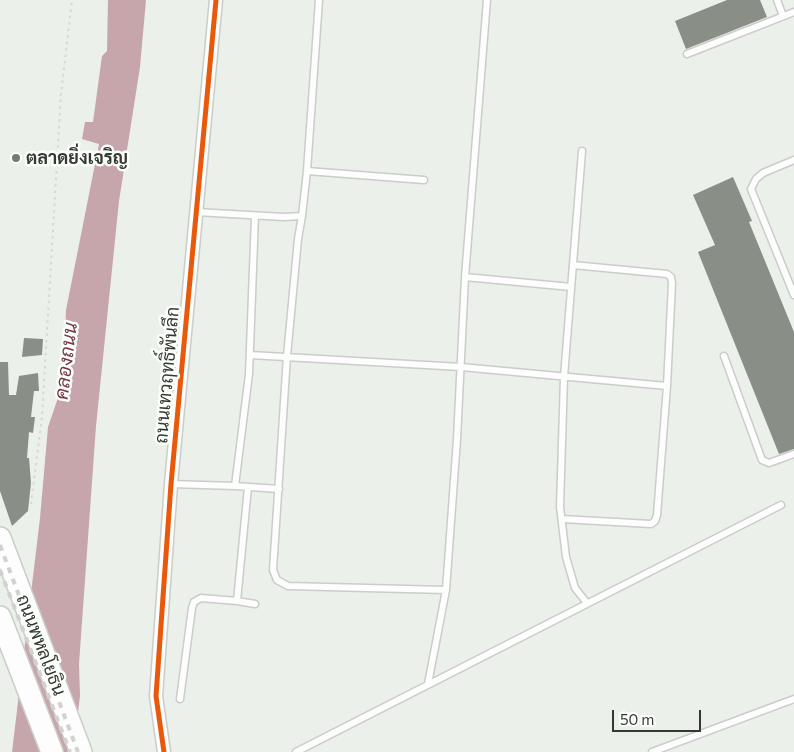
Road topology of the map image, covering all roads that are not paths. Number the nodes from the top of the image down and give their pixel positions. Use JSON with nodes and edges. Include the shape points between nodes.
{"nodes":[{"id":1,"x":216,"y":0,"type":"edge"},
{"id":2,"x":319,"y":0,"type":"edge"},
{"id":3,"x":487,"y":0,"type":"edge"},
{"id":4,"x":777,"y":0,"type":"edge"},
{"id":5,"x":794,"y":12,"type":"edge"},
{"id":6,"x":783,"y":16,"type":"junction"},
{"id":7,"x":686,"y":54,"type":"dead end"},
{"id":8,"x":582,"y":151,"type":"dead end"},
{"id":9,"x":794,"y":160,"type":"edge"},
{"id":10,"x":307,"y":171,"type":"junction"},
{"id":11,"x":424,"y":180,"type":"dead end"},
{"id":12,"x":196,"y":212,"type":"junction"},
{"id":13,"x":256,"y":216,"type":"junction"},
{"id":14,"x":302,"y":216,"type":"junction"},
{"id":15,"x":573,"y":265,"type":"junction"},
{"id":16,"x":465,"y":277,"type":"junction"},
{"id":17,"x":571,"y":287,"type":"junction"},
{"id":18,"x":794,"y":295,"type":"edge"},
{"id":19,"x":250,"y":356,"type":"junction"},
{"id":20,"x":287,"y":356,"type":"junction"},
{"id":21,"x":724,"y":356,"type":"dead end"},
{"id":22,"x":461,"y":367,"type":"junction"},
{"id":23,"x":564,"y":378,"type":"junction"},
{"id":24,"x":668,"y":386,"type":"junction"},
{"id":25,"x":794,"y":454,"type":"edge"},
{"id":26,"x":171,"y":484,"type":"junction"},
{"id":27,"x":235,"y":486,"type":"junction"},
{"id":28,"x":248,"y":487,"type":"junction"},
{"id":29,"x":279,"y":489,"type":"junction"},
{"id":30,"x":781,"y":505,"type":"dead end"},
{"id":31,"x":562,"y":519,"type":"junction"},
{"id":32,"x":3,"y":546,"type":"edge"},
{"id":33,"x":446,"y":590,"type":"junction"},
{"id":34,"x":236,"y":601,"type":"junction"},
{"id":35,"x":587,"y":603,"type":"junction"},
{"id":36,"x":255,"y":604,"type":"dead end"},
{"id":37,"x":0,"y":617,"type":"edge"},
{"id":38,"x":428,"y":684,"type":"junction"},
{"id":39,"x":180,"y":699,"type":"dead end"},
{"id":40,"x":794,"y":699,"type":"edge"},
{"id":41,"x":52,"y":752,"type":"edge"},
{"id":42,"x":81,"y":752,"type":"edge"},
{"id":43,"x":164,"y":752,"type":"edge"},
{"id":44,"x":296,"y":752,"type":"edge"},
{"id":45,"x":652,"y":752,"type":"edge"}],
"edges":[{"from":1,"to":12,"type":"street","name":"ถนนเทวฤทธิ์พันลึก"},
{"from":2,"to":10,"type":"lane"},
{"from":3,"to":16,"type":"lane"},
{"from":4,"to":6,"type":"lane"},
{"from":5,"to":6,"type":"lane"},
{"from":6,"to":7,"type":"lane"},
{"from":8,"to":15,"type":"lane"},
{"from":9,"to":18,"type":"lane","via":[[763,172],[751,189]]},
{"from":10,"to":11,"type":"lane"},
{"from":10,"to":14,"type":"lane"},
{"from":12,"to":13,"type":"lane"},
{"from":12,"to":26,"type":"street","name":"ถนนเทวฤทธิ์พันลึก"},
{"from":13,"to":14,"type":"lane"},
{"from":13,"to":19,"type":"lane"},
{"from":14,"to":20,"type":"lane"},
{"from":15,"to":17,"type":"lane"},
{"from":15,"to":24,"type":"lane","via":[[671,277]]},
{"from":16,"to":17,"type":"lane"},
{"from":16,"to":22,"type":"lane"},
{"from":17,"to":23,"type":"lane"},
{"from":19,"to":20,"type":"lane"},
{"from":19,"to":27,"type":"lane"},
{"from":20,"to":22,"type":"lane"},
{"from":20,"to":29,"type":"lane"},
{"from":21,"to":25,"type":"lane","via":[[762,460],[769,463]]},
{"from":22,"to":23,"type":"lane"},
{"from":22,"to":33,"type":"lane"},
{"from":23,"to":24,"type":"lane"},
{"from":23,"to":31,"type":"lane"},
{"from":24,"to":31,"type":"lane","via":[[655,521],[651,524]]},
{"from":26,"to":27,"type":"lane"},
{"from":26,"to":43,"type":"street","name":"ถนนเทวฤทธิ์พันลึก","via":[[156,696]]},
{"from":27,"to":28,"type":"lane"},
{"from":28,"to":29,"type":"lane"},
{"from":28,"to":34,"type":"lane"},
{"from":29,"to":33,"type":"lane","via":[[273,570],[277,580],[288,586]]},
{"from":30,"to":35,"type":"lane"},
{"from":31,"to":35,"type":"lane","via":[[566,557],[575,588]]},
{"from":32,"to":42,"type":"main road","name":"ถนนพหลโยธิน"},
{"from":33,"to":38,"type":"lane"},
{"from":34,"to":36,"type":"lane"},
{"from":34,"to":39,"type":"lane","via":[[200,598],[194,602]]},
{"from":35,"to":38,"type":"lane"},
{"from":37,"to":41,"type":"main road","name":"ถนนพหลโยธิน"},
{"from":38,"to":44,"type":"lane"},
{"from":40,"to":45,"type":"lane"}]}
